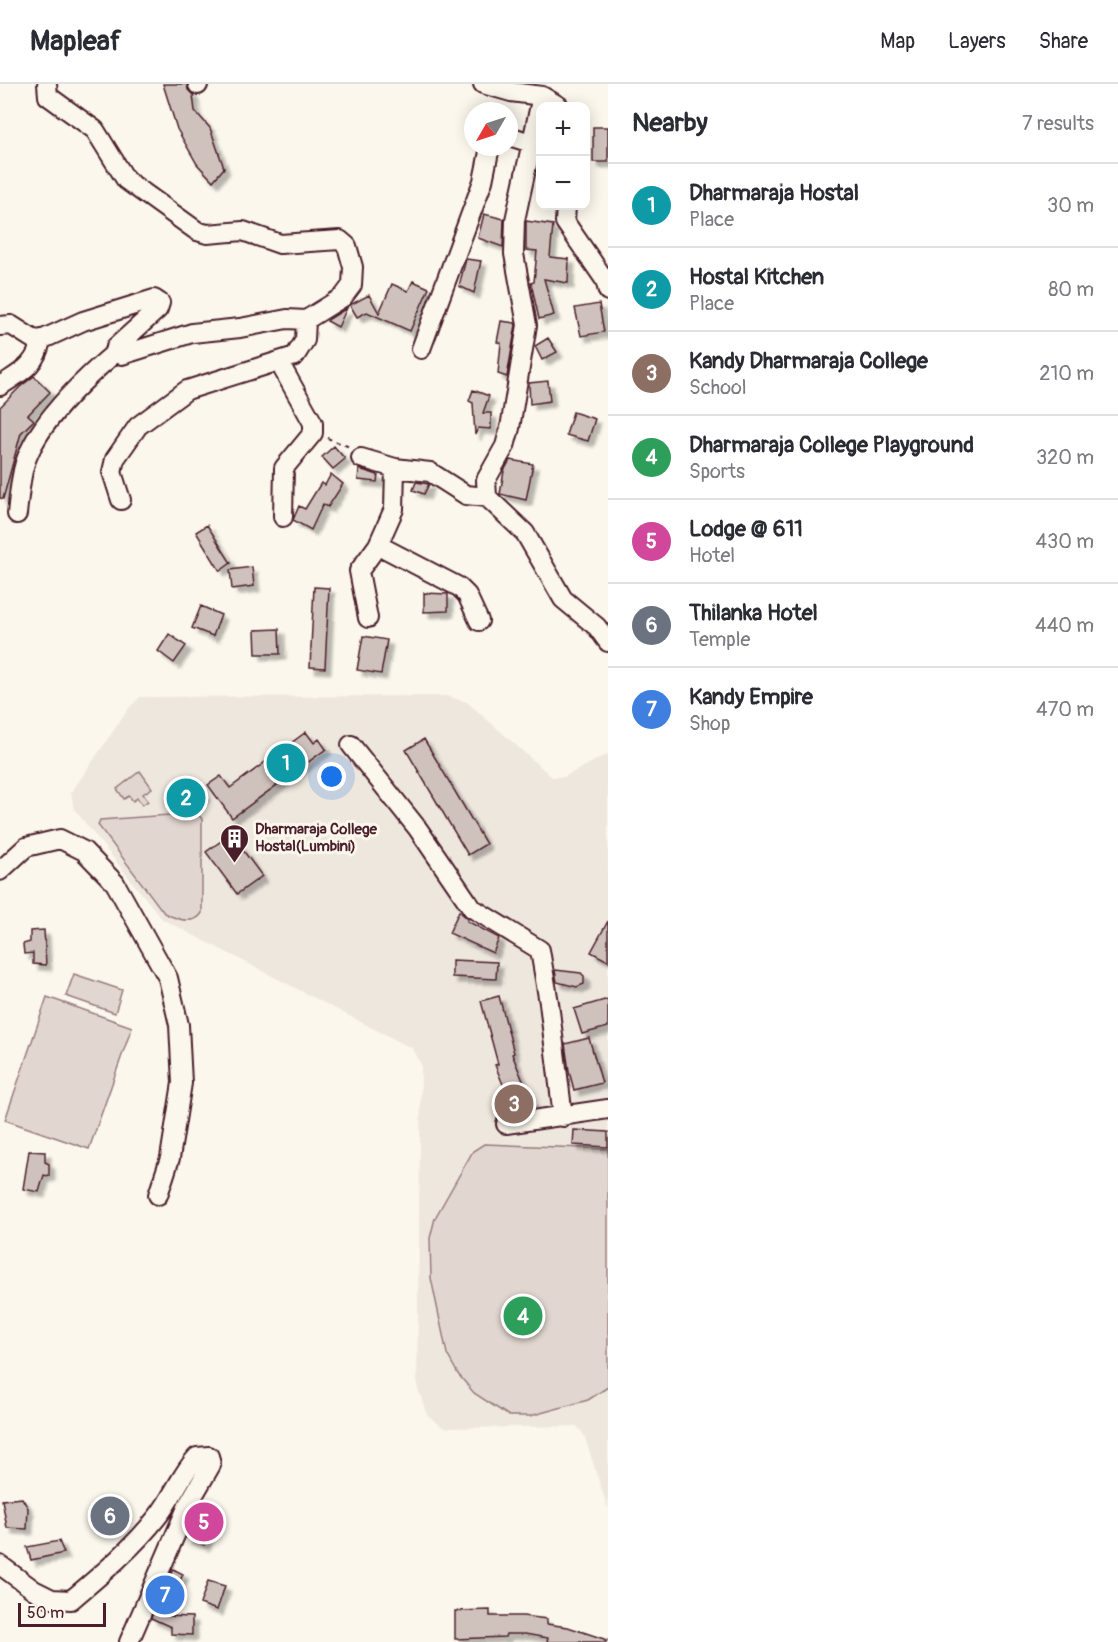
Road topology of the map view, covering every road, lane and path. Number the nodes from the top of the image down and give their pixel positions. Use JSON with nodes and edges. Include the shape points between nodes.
{"nodes":[{"id":1,"x":47,"y":84,"type":"edge"},
{"id":2,"x":483,"y":84,"type":"edge"},
{"id":3,"x":542,"y":96,"type":"junction"},
{"id":4,"x":552,"y":102,"type":"edge"},
{"id":5,"x":518,"y":139,"type":"edge"},
{"id":6,"x":531,"y":143,"type":"junction"},
{"id":7,"x":488,"y":156,"type":"edge"},
{"id":8,"x":566,"y":210,"type":"edge"},
{"id":9,"x":608,"y":291,"type":"edge"},
{"id":10,"x":306,"y":320,"type":"junction"},
{"id":11,"x":0,"y":326,"type":"edge"},
{"id":12,"x":41,"y":340,"type":"junction"},
{"id":13,"x":421,"y":349,"type":"dead end"},
{"id":14,"x":116,"y":352,"type":"junction"},
{"id":15,"x":279,"y":362,"type":"junction"},
{"id":16,"x":0,"y":386,"type":"edge"},
{"id":17,"x":313,"y":433,"type":"junction"},
{"id":18,"x":357,"y":453,"type":"joint"},
{"id":19,"x":395,"y":468,"type":"junction"},
{"id":20,"x":487,"y":497,"type":"junction"},
{"id":21,"x":121,"y":500,"type":"dead end"},
{"id":22,"x":17,"y":514,"type":"dead end"},
{"id":23,"x":283,"y":517,"type":"dead end"},
{"id":24,"x":378,"y":545,"type":"junction"},
{"id":25,"x":369,"y":618,"type":"dead end"},
{"id":26,"x":478,"y":621,"type":"dead end"},
{"id":27,"x":608,"y":642,"type":"edge"},
{"id":28,"x":351,"y":745,"type":"dead end"},
{"id":29,"x":0,"y":871,"type":"edge"},
{"id":30,"x":608,"y":1109,"type":"edge"},
{"id":31,"x":562,"y":1117,"type":"junction"},
{"id":32,"x":506,"y":1124,"type":"dead end"},
{"id":33,"x":158,"y":1195,"type":"dead end"},
{"id":34,"x":0,"y":1565,"type":"edge"},
{"id":35,"x":129,"y":1642,"type":"edge"}],
"edges":[{"from":1,"to":10,"type":"street","via":[[48,96],[95,130],[126,180],[197,231],[243,231],[280,244],[340,240],[347,246],[353,267],[352,285],[343,297]]},
{"from":2,"to":3,"type":"street"},
{"from":3,"to":4,"type":"street"},
{"from":3,"to":6,"type":"street"},
{"from":5,"to":6,"type":"street"},
{"from":6,"to":20,"type":"street","via":[[515,220],[514,254],[527,325],[510,428],[505,446],[486,480]]},
{"from":7,"to":13,"type":"street","via":[[483,181]]},
{"from":8,"to":9,"type":"street","via":[[565,222],[605,280]]},
{"from":10,"to":14,"type":"street","via":[[287,318],[192,333],[122,355]]},
{"from":10,"to":15,"type":"street","via":[[305,340],[296,356]]},
{"from":11,"to":12,"type":"street","via":[[11,325]]},
{"from":12,"to":14,"type":"street","via":[[134,305],[154,299],[160,303],[116,347]]},
{"from":12,"to":16,"type":"street","via":[[39,354]]},
{"from":14,"to":22,"type":"street","via":[[84,379],[38,437],[25,464]]},
{"from":15,"to":17,"type":"street","via":[[313,423]]},
{"from":15,"to":21,"type":"street","via":[[187,390],[138,426],[115,459],[112,472]]},
{"from":17,"to":18,"type":"path"},
{"from":17,"to":23,"type":"street","via":[[285,468]]},
{"from":18,"to":19,"type":"street"},
{"from":19,"to":20,"type":"street","via":[[430,472],[466,495]]},
{"from":19,"to":24,"type":"street","via":[[394,509]]},
{"from":20,"to":27,"type":"street","via":[[525,533],[563,599],[597,627]]},
{"from":24,"to":25,"type":"street","via":[[359,571]]},
{"from":24,"to":26,"type":"street","via":[[459,587],[467,595]]},
{"from":28,"to":31,"type":"street","via":[[418,829],[472,908],[540,950]]},
{"from":29,"to":33,"type":"street","via":[[26,847],[60,839],[84,851],[115,883],[168,978],[179,1025],[182,1083],[170,1158]]},
{"from":30,"to":31,"type":"street"},
{"from":31,"to":32,"type":"street"},
{"from":34,"to":35,"type":"street","via":[[52,1599],[70,1600],[136,1541],[159,1515],[197,1457],[209,1456],[211,1465],[189,1503]]}]}
